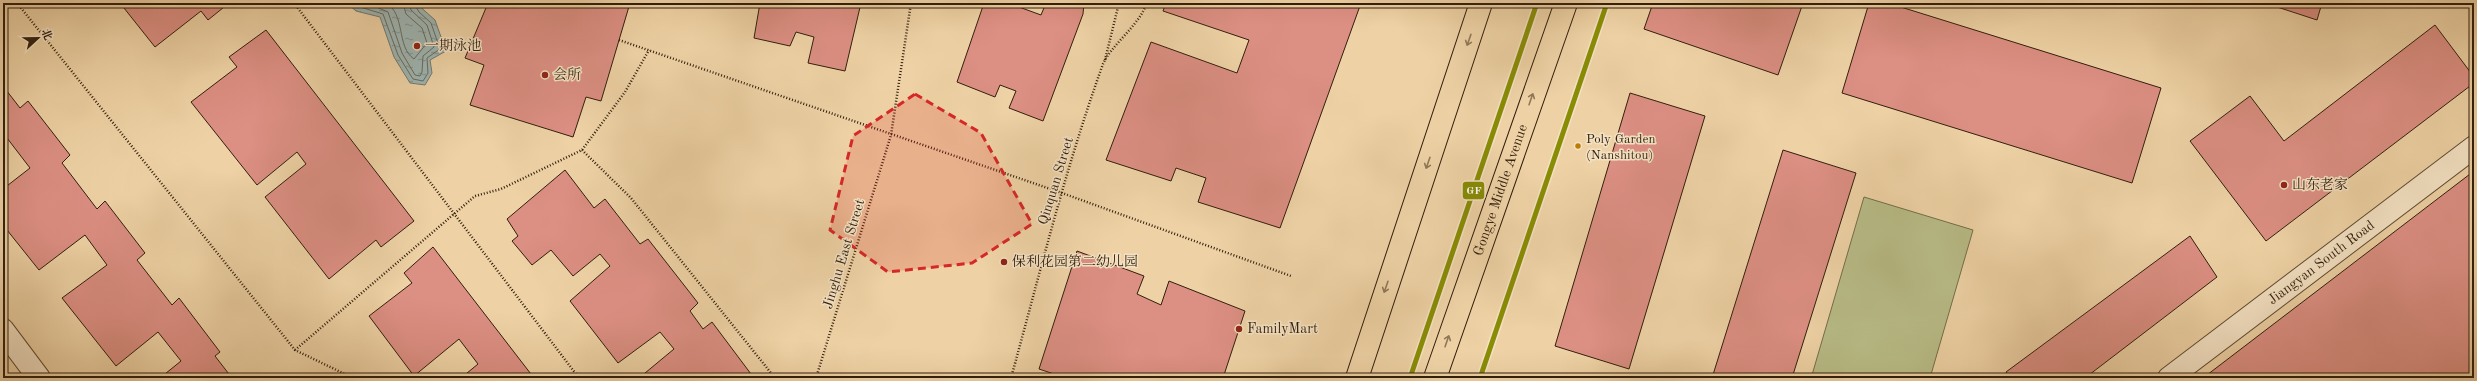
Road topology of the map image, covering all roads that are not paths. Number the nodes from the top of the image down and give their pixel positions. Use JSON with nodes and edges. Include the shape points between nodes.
{"nodes":[{"id":1,"x":1481,"y":3,"type":"edge"},
{"id":2,"x":1566,"y":3,"type":"edge"},
{"id":3,"x":2474,"y":147,"type":"edge"},
{"id":4,"x":3,"y":330,"type":"edge"},
{"id":5,"x":39,"y":378,"type":"edge"},
{"id":6,"x":1357,"y":378,"type":"edge"},
{"id":7,"x":1435,"y":378,"type":"edge"},
{"id":8,"x":2169,"y":378,"type":"edge"}],
"edges":[{"from":1,"to":6,"type":"main road","one_way":true},
{"from":7,"to":2,"type":"main road","name":"Gongye Middle Avenue","one_way":true},
{"from":3,"to":8,"type":"street","name":"Jiangyan South Road"},
{"from":4,"to":5,"type":"street"}]}
